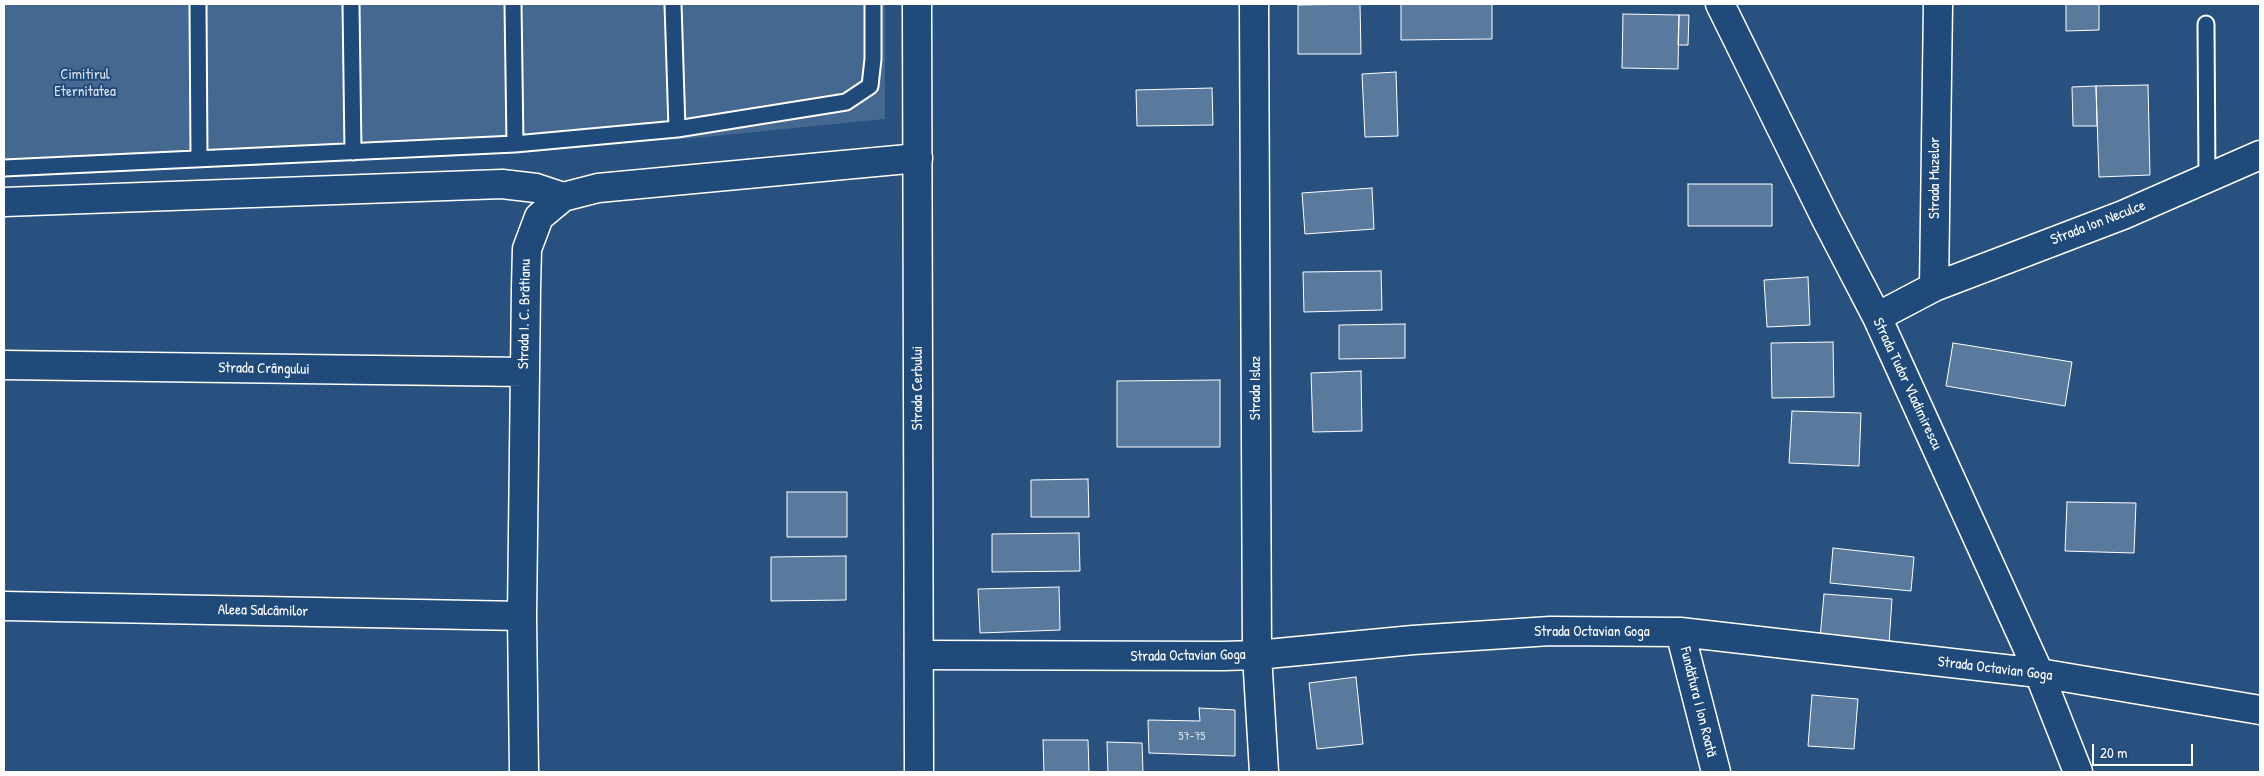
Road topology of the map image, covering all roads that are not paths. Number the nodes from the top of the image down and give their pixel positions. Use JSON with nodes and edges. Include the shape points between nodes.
{"nodes":[{"id":1,"x":198,"y":4,"type":"edge"},
{"id":2,"x":351,"y":4,"type":"edge"},
{"id":3,"x":513,"y":4,"type":"edge"},
{"id":4,"x":673,"y":4,"type":"edge"},
{"id":5,"x":873,"y":4,"type":"edge"},
{"id":6,"x":916,"y":4,"type":"edge"},
{"id":7,"x":1254,"y":4,"type":"edge"},
{"id":8,"x":1720,"y":4,"type":"edge"},
{"id":9,"x":1938,"y":4,"type":"edge"},
{"id":10,"x":2206,"y":24,"type":"dead end"},
{"id":11,"x":677,"y":129,"type":"junction"},
{"id":12,"x":515,"y":144,"type":"junction"},
{"id":13,"x":353,"y":152,"type":"junction"},
{"id":14,"x":2260,"y":155,"type":"edge"},
{"id":15,"x":918,"y":158,"type":"junction"},
{"id":16,"x":199,"y":159,"type":"junction"},
{"id":17,"x":4,"y":168,"type":"edge"},
{"id":18,"x":2207,"y":179,"type":"junction"},
{"id":19,"x":563,"y":196,"type":"junction"},
{"id":20,"x":4,"y":202,"type":"edge"},
{"id":21,"x":1934,"y":287,"type":"junction"},
{"id":22,"x":1877,"y":317,"type":"junction"},
{"id":23,"x":4,"y":365,"type":"edge"},
{"id":24,"x":524,"y":372,"type":"junction"},
{"id":25,"x":4,"y":606,"type":"edge"},
{"id":26,"x":522,"y":616,"type":"junction"},
{"id":27,"x":1680,"y":632,"type":"junction"},
{"id":28,"x":919,"y":655,"type":"junction"},
{"id":29,"x":1257,"y":655,"type":"junction"},
{"id":30,"x":2039,"y":673,"type":"junction"},
{"id":31,"x":2260,"y":710,"type":"edge"},
{"id":32,"x":524,"y":772,"type":"edge"},
{"id":33,"x":919,"y":772,"type":"edge"},
{"id":34,"x":1264,"y":772,"type":"edge"},
{"id":35,"x":1716,"y":772,"type":"edge"},
{"id":36,"x":2078,"y":772,"type":"edge"}],
"edges":[{"from":1,"to":16,"type":"lane"},
{"from":2,"to":13,"type":"lane"},
{"from":3,"to":12,"type":"lane"},
{"from":4,"to":11,"type":"lane"},
{"from":5,"to":11,"type":"lane","via":[[870,86],[846,102]]},
{"from":6,"to":15,"type":"street","name":"Strada Cerbului"},
{"from":7,"to":29,"type":"street","name":"Strada Islaz"},
{"from":8,"to":22,"type":"street","name":"Strada Tudor Vladimirescu"},
{"from":9,"to":21,"type":"street","name":"Strada Muzelor"},
{"from":10,"to":18,"type":"lane"},
{"from":11,"to":12,"type":"lane"},
{"from":12,"to":13,"type":"lane"},
{"from":13,"to":16,"type":"lane"},
{"from":14,"to":18,"type":"street","name":"Strada Ion Neculce"},
{"from":15,"to":19,"type":"street","name":"Strada I. C. Brătianu","via":[[598,188]]},
{"from":15,"to":28,"type":"street","name":"Strada Cerbului"},
{"from":16,"to":17,"type":"lane"},
{"from":18,"to":21,"type":"street","name":"Strada Ion Neculce","via":[[2123,215]]},
{"from":19,"to":20,"type":"street","via":[[536,188],[502,184]]},
{"from":19,"to":24,"type":"street","name":"Strada I. C. Brătianu","via":[[539,217],[527,249]]},
{"from":21,"to":22,"type":"street"},
{"from":22,"to":30,"type":"street","name":"Strada Tudor Vladimirescu"},
{"from":23,"to":24,"type":"street","name":"Strada Crângului"},
{"from":24,"to":26,"type":"street","name":"Strada I. C. Brătianu"},
{"from":25,"to":26,"type":"street","name":"Aleea Salcâmilor"},
{"from":26,"to":32,"type":"street","name":"Strada I. C. Brătianu"},
{"from":27,"to":29,"type":"street","name":"Strada Octavian Goga","via":[[1550,631]]},
{"from":27,"to":30,"type":"street","name":"Strada Octavian Goga"},
{"from":27,"to":35,"type":"street","name":"Fundătura I Ion Roată"},
{"from":28,"to":29,"type":"street","name":"Strada Octavian Goga"},
{"from":28,"to":33,"type":"street","name":"Strada Cerbului"},
{"from":29,"to":34,"type":"street","name":"Strada Islaz"},
{"from":30,"to":31,"type":"street","name":"Strada Octavian Goga"},
{"from":30,"to":36,"type":"street","name":"Strada Tudor Vladimirescu"}]}
